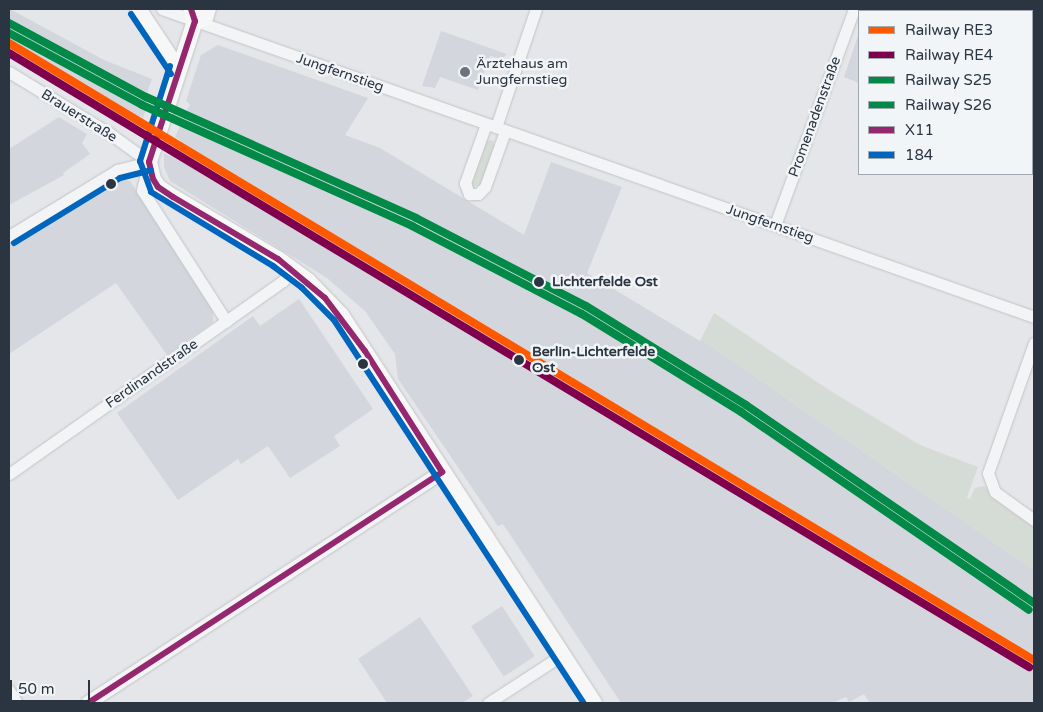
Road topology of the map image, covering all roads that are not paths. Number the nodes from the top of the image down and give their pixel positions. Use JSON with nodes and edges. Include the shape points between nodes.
{"nodes":[{"id":1,"x":138,"y":9,"type":"edge"},
{"id":2,"x":162,"y":9,"type":"edge"},
{"id":3,"x":208,"y":9,"type":"edge"},
{"id":4,"x":536,"y":9,"type":"edge"},
{"id":5,"x":854,"y":9,"type":"edge"},
{"id":6,"x":193,"y":15,"type":"edge"},
{"id":7,"x":178,"y":69,"type":"junction"},
{"id":8,"x":9,"y":72,"type":"edge"},
{"id":9,"x":496,"y":127,"type":"junction"},
{"id":10,"x":149,"y":162,"type":"junction"},
{"id":11,"x":775,"y":225,"type":"junction"},
{"id":12,"x":9,"y":236,"type":"edge"},
{"id":13,"x":292,"y":270,"type":"junction"},
{"id":14,"x":1034,"y":317,"type":"edge"},
{"id":15,"x":226,"y":321,"type":"junction"},
{"id":16,"x":1034,"y":343,"type":"edge"},
{"id":17,"x":442,"y":472,"type":"junction"},
{"id":18,"x":9,"y":474,"type":"edge"},
{"id":19,"x":1034,"y":520,"type":"edge"},
{"id":20,"x":562,"y":654,"type":"junction"},
{"id":21,"x":9,"y":690,"type":"edge"},
{"id":22,"x":17,"y":703,"type":"edge"},
{"id":23,"x":88,"y":703,"type":"edge"},
{"id":24,"x":488,"y":703,"type":"edge"},
{"id":25,"x":594,"y":703,"type":"edge"}],
"edges":[{"from":1,"to":7,"type":"main road"},
{"from":2,"to":6,"type":"street","name":"Jungfernstieg"},
{"from":3,"to":6,"type":"main road","via":[[204,18]]},
{"from":4,"to":9,"type":"street"},
{"from":5,"to":11,"type":"street","name":"Promenadenstraße"},
{"from":6,"to":7,"type":"main road"},
{"from":6,"to":9,"type":"street","name":"Jungfernstieg"},
{"from":7,"to":10,"type":"main road"},
{"from":8,"to":10,"type":"street","name":"Brauerstraße","via":[[109,133]]},
{"from":9,"to":9,"type":"street","via":[[465,183],[469,194],[478,194],[485,187]]},
{"from":9,"to":11,"type":"street","name":"Jungfernstieg"},
{"from":10,"to":12,"type":"street","via":[[117,170]]},
{"from":10,"to":13,"type":"main road","via":[[158,187]]},
{"from":10,"to":15,"type":"street","via":[[142,190]]},
{"from":11,"to":14,"type":"street","name":"Jungfernstieg"},
{"from":13,"to":15,"type":"street","name":"Ferdinandstraße","via":[[283,281]]},
{"from":13,"to":17,"type":"main road","via":[[340,315]]},
{"from":15,"to":18,"type":"street","name":"Ferdinandstraße"},
{"from":16,"to":19,"type":"street","via":[[988,473],[995,492]]},
{"from":17,"to":20,"type":"main road"},
{"from":17,"to":23,"type":"street"},
{"from":20,"to":24,"type":"street"},
{"from":20,"to":25,"type":"main road"},
{"from":21,"to":22,"type":"street"}]}
